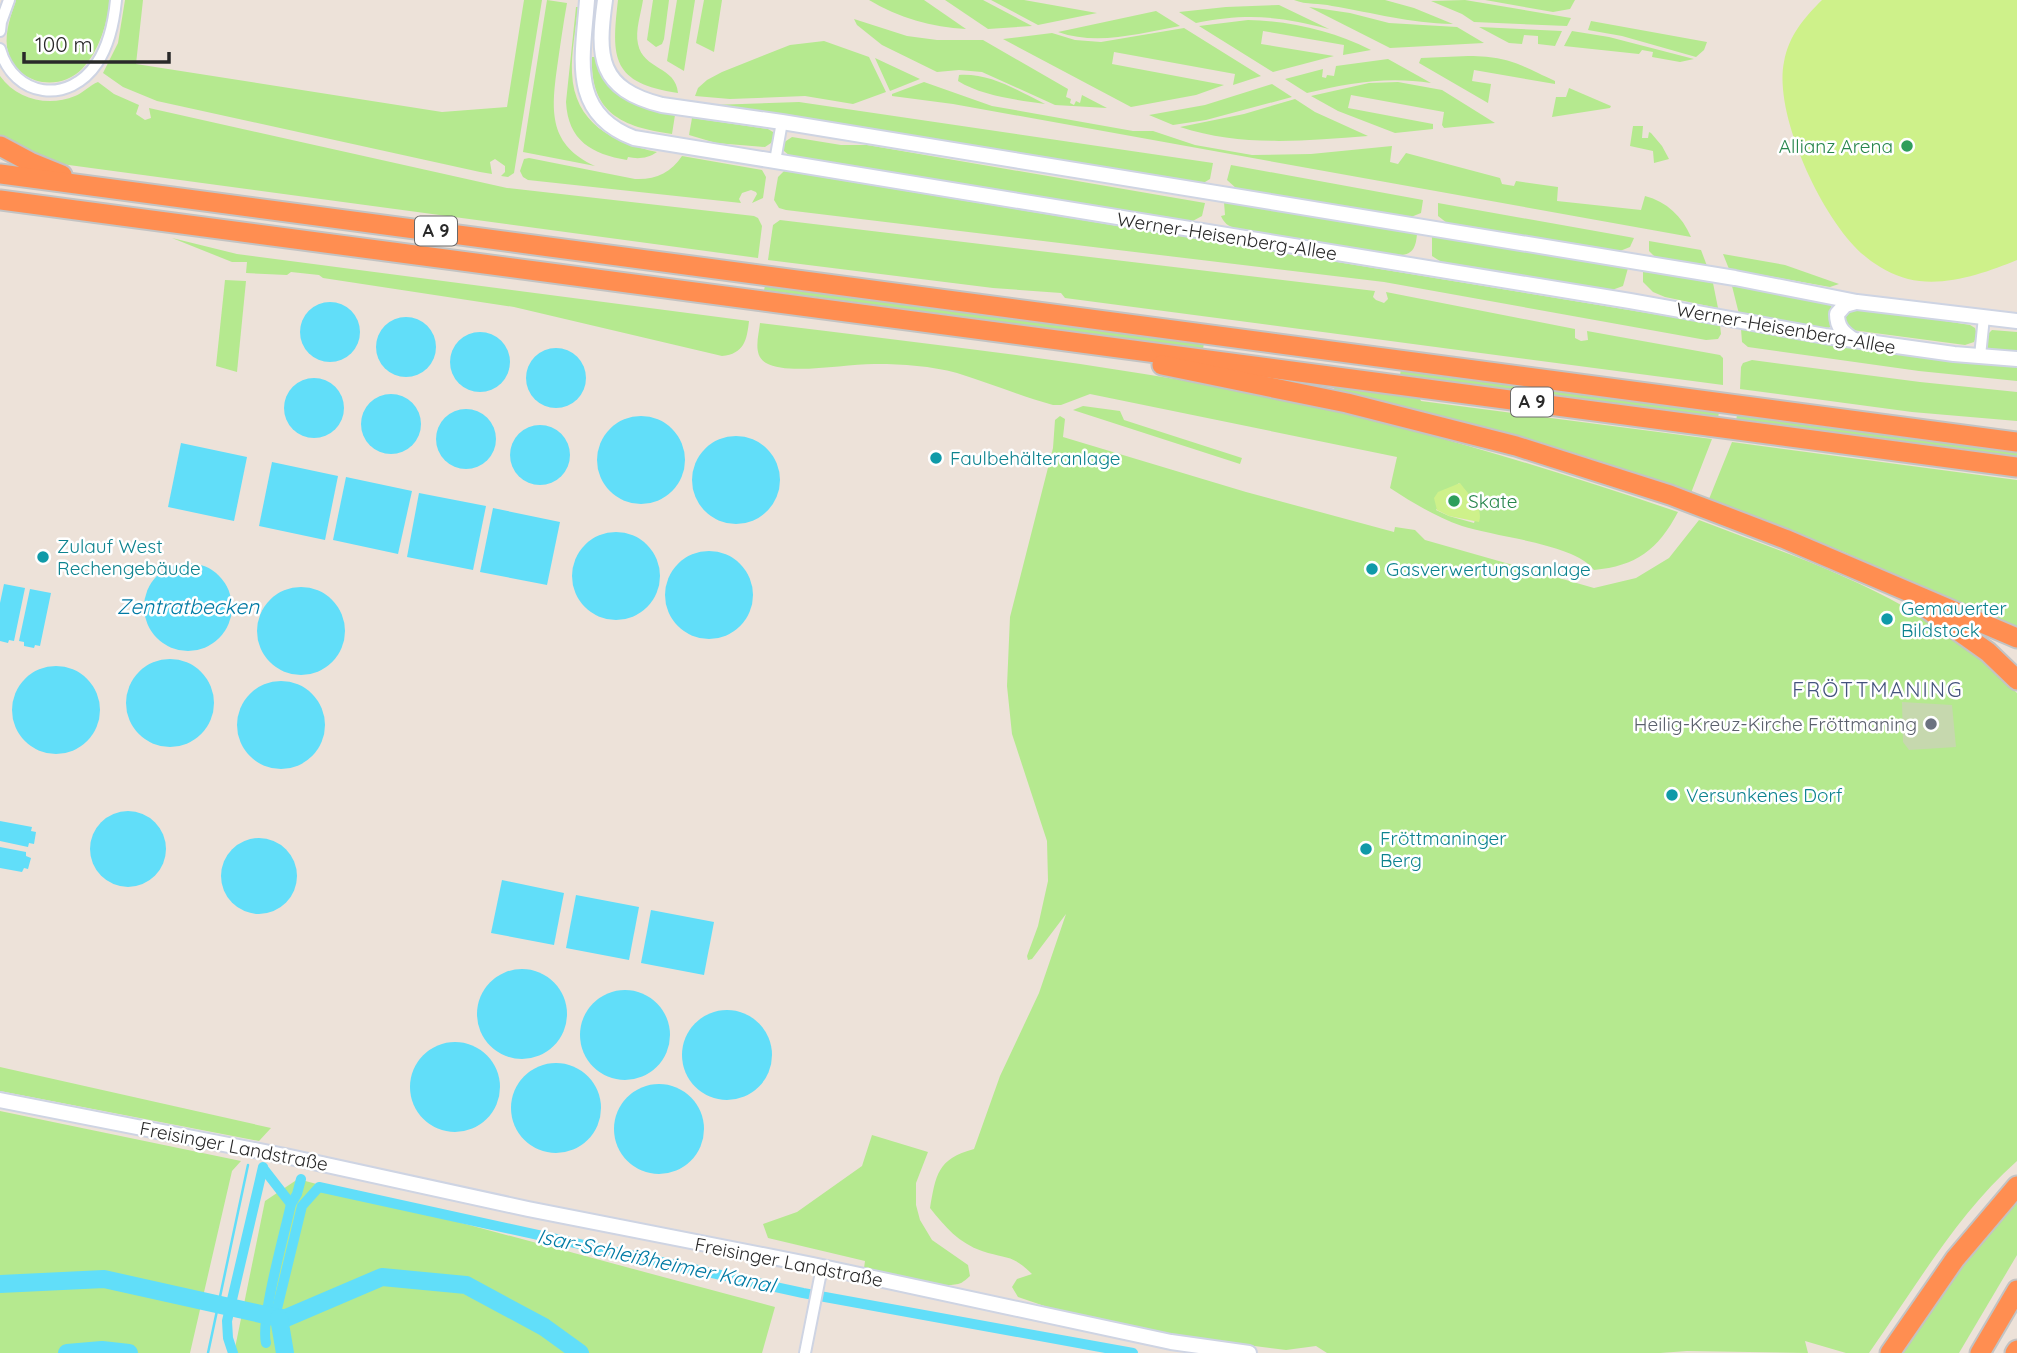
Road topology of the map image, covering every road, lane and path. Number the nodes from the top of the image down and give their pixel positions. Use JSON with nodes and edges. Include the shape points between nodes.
{"nodes":[{"id":1,"x":9,"y":0,"type":"edge"},
{"id":2,"x":116,"y":0,"type":"edge"},
{"id":3,"x":587,"y":0,"type":"edge"},
{"id":4,"x":605,"y":0,"type":"edge"},
{"id":5,"x":0,"y":31,"type":"edge"},
{"id":6,"x":0,"y":49,"type":"edge"},
{"id":7,"x":782,"y":122,"type":"junction"},
{"id":8,"x":0,"y":146,"type":"edge"},
{"id":9,"x":775,"y":161,"type":"junction"},
{"id":10,"x":0,"y":174,"type":"edge"},
{"id":11,"x":89,"y":186,"type":"junction"},
{"id":12,"x":0,"y":200,"type":"edge"},
{"id":13,"x":1857,"y":302,"type":"junction"},
{"id":14,"x":1984,"y":317,"type":"junction"},
{"id":15,"x":2017,"y":321,"type":"edge"},
{"id":16,"x":1047,"y":337,"type":"junction"},
{"id":17,"x":1853,"y":340,"type":"junction"},
{"id":18,"x":1980,"y":356,"type":"junction"},
{"id":19,"x":2017,"y":359,"type":"edge"},
{"id":20,"x":2017,"y":431,"type":"edge"},
{"id":21,"x":1966,"y":435,"type":"junction"},
{"id":22,"x":2017,"y":442,"type":"edge"},
{"id":23,"x":2017,"y":467,"type":"edge"},
{"id":24,"x":1899,"y":589,"type":"junction"},
{"id":25,"x":2017,"y":638,"type":"edge"},
{"id":26,"x":2017,"y":680,"type":"edge"},
{"id":27,"x":0,"y":1100,"type":"edge"},
{"id":28,"x":2017,"y":1186,"type":"edge"},
{"id":29,"x":822,"y":1268,"type":"junction"},
{"id":30,"x":2017,"y":1290,"type":"edge"},
{"id":31,"x":1981,"y":1351,"type":"edge"},
{"id":32,"x":805,"y":1353,"type":"edge"},
{"id":33,"x":1249,"y":1353,"type":"edge"},
{"id":34,"x":1889,"y":1353,"type":"edge"}],
"edges":[{"from":1,"to":5,"type":"street"},
{"from":2,"to":6,"type":"street","via":[[109,35],[97,62],[73,85],[56,91],[28,86],[12,74]]},
{"from":3,"to":9,"type":"street","name":"Werner-Heisenberg-Allee","via":[[582,67],[587,95],[608,125],[634,138]]},
{"from":4,"to":7,"type":"street","name":"Werner-Heisenberg-Allee","via":[[600,44],[608,71],[626,92],[662,105]]},
{"from":7,"to":9,"type":"street"},
{"from":7,"to":13,"type":"street","name":"Werner-Heisenberg-Allee","via":[[1735,278]]},
{"from":8,"to":11,"type":"highway"},
{"from":9,"to":17,"type":"street","name":"Werner-Heisenberg-Allee"},
{"from":10,"to":11,"type":"highway","number":"A 9"},
{"from":11,"to":21,"type":"highway","number":"A 9"},
{"from":12,"to":16,"type":"highway","number":"A 9"},
{"from":13,"to":14,"type":"street","name":"Werner-Heisenberg-Allee"},
{"from":13,"to":17,"type":"street","via":[[1845,305],[1837,314],[1840,328]]},
{"from":14,"to":15,"type":"street","name":"Werner-Heisenberg-Allee"},
{"from":14,"to":18,"type":"street"},
{"from":16,"to":23,"type":"highway","number":"A 9"},
{"from":16,"to":24,"type":"highway","via":[[1071,352],[1181,368],[1347,403],[1516,446],[1670,495]]},
{"from":17,"to":18,"type":"street","name":"Werner-Heisenberg-Allee"},
{"from":18,"to":19,"type":"street","name":"Werner-Heisenberg-Allee"},
{"from":20,"to":21,"type":"highway"},
{"from":21,"to":22,"type":"highway","number":"A 9"},
{"from":24,"to":25,"type":"highway"},
{"from":24,"to":26,"type":"highway","via":[[1988,652]]},
{"from":27,"to":29,"type":"street","name":"Freisinger Landstraße"},
{"from":28,"to":34,"type":"highway","via":[[1955,1259]]},
{"from":29,"to":32,"type":"street"},
{"from":29,"to":33,"type":"street","name":"Freisinger Landstraße","via":[[1171,1342]]},
{"from":30,"to":31,"type":"highway"}]}
